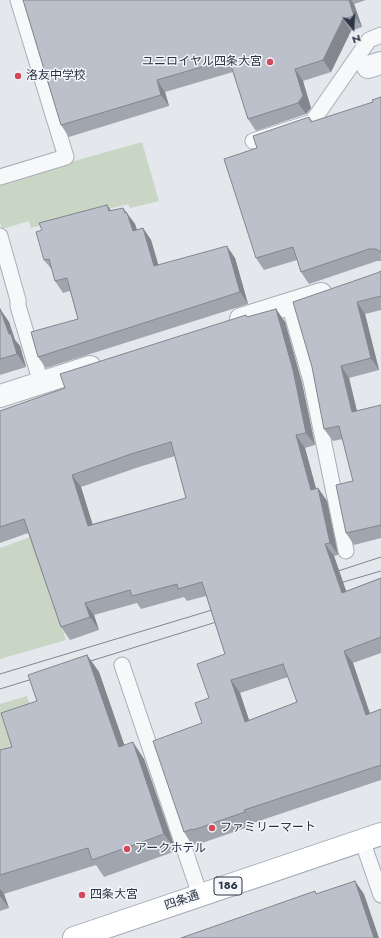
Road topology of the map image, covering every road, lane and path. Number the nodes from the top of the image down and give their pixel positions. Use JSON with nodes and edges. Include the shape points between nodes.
{"nodes":[{"id":1,"x":18,"y":0,"type":"edge"},
{"id":2,"x":381,"y":35,"type":"edge"},
{"id":3,"x":253,"y":141,"type":"edge"},
{"id":4,"x":0,"y":177,"type":"edge"},
{"id":5,"x":0,"y":236,"type":"edge"},
{"id":6,"x":339,"y":288,"type":"edge"},
{"id":7,"x":289,"y":304,"type":"junction"},
{"id":8,"x":222,"y":326,"type":"edge"},
{"id":9,"x":109,"y":361,"type":"edge"},
{"id":10,"x":41,"y":383,"type":"junction"},
{"id":11,"x":0,"y":396,"type":"edge"},
{"id":12,"x":346,"y":551,"type":"dead end"},
{"id":13,"x":122,"y":665,"type":"dead end"},
{"id":14,"x":372,"y":837,"type":"edge"},
{"id":15,"x":200,"y":895,"type":"junction"},
{"id":16,"x":381,"y":895,"type":"edge"},
{"id":17,"x":74,"y":938,"type":"edge"}],
"edges":[{"from":1,"to":4,"type":"lane","via":[[66,157]]},
{"from":2,"to":3,"type":"lane","via":[[369,40],[312,122]]},
{"from":5,"to":10,"type":"lane"},
{"from":6,"to":7,"type":"street"},
{"from":7,"to":8,"type":"street"},
{"from":7,"to":12,"type":"lane","via":[[311,380]]},
{"from":9,"to":10,"type":"street"},
{"from":10,"to":11,"type":"street"},
{"from":13,"to":15,"type":"lane"},
{"from":14,"to":15,"type":"main road","name":"四条通","number":"186"},
{"from":14,"to":16,"type":"lane"},
{"from":15,"to":17,"type":"main road","name":"四条通","number":"186"}]}
